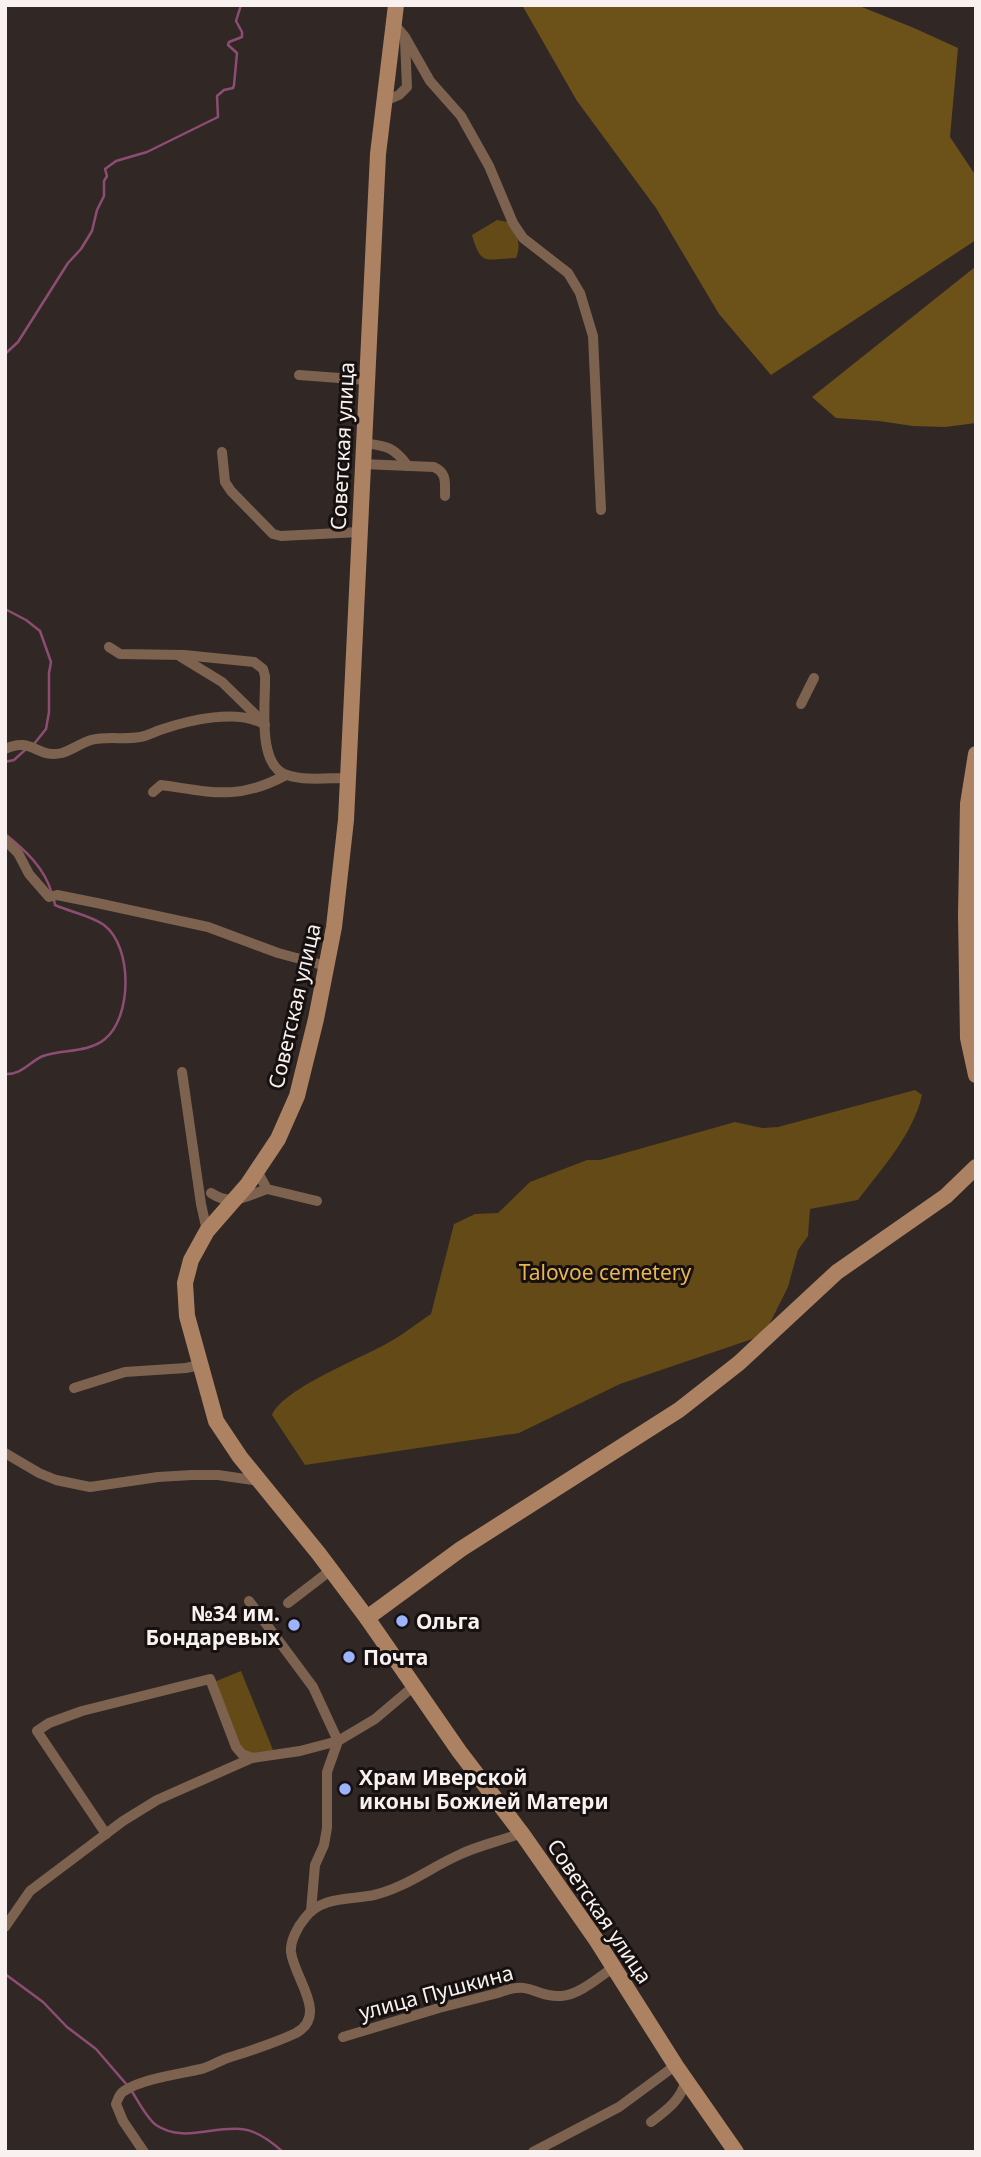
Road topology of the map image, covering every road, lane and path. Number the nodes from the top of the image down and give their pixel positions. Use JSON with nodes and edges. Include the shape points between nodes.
{"nodes":[{"id":1,"x":396,"y":5,"type":"edge"},
{"id":2,"x":400,"y":31,"type":"junction"},
{"id":3,"x":427,"y":75,"type":"junction"},
{"id":4,"x":408,"y":78,"type":"junction"},
{"id":5,"x":385,"y":101,"type":"junction"},
{"id":6,"x":299,"y":375,"type":"dead end"},
{"id":7,"x":366,"y":380,"type":"junction"},
{"id":8,"x":363,"y":443,"type":"junction"},
{"id":9,"x":222,"y":452,"type":"dead end"},
{"id":10,"x":362,"y":464,"type":"junction"},
{"id":11,"x":408,"y":466,"type":"junction"},
{"id":12,"x":445,"y":496,"type":"dead end"},
{"id":13,"x":601,"y":510,"type":"dead end"},
{"id":14,"x":359,"y":532,"type":"junction"},
{"id":15,"x":109,"y":647,"type":"dead end"},
{"id":16,"x":177,"y":655,"type":"junction"},
{"id":17,"x":814,"y":678,"type":"dead end"},
{"id":18,"x":801,"y":704,"type":"dead end"},
{"id":19,"x":265,"y":725,"type":"junction"},
{"id":20,"x":5,"y":749,"type":"edge"},
{"id":21,"x":976,"y":754,"type":"edge"},
{"id":22,"x":286,"y":775,"type":"junction"},
{"id":23,"x":347,"y":778,"type":"junction"},
{"id":24,"x":153,"y":792,"type":"dead end"},
{"id":25,"x":972,"y":804,"type":"edge"},
{"id":26,"x":5,"y":840,"type":"edge"},
{"id":27,"x":326,"y":966,"type":"junction"},
{"id":28,"x":182,"y":1072,"type":"dead end"},
{"id":29,"x":976,"y":1075,"type":"edge"},
{"id":30,"x":976,"y":1167,"type":"edge"},
{"id":31,"x":257,"y":1171,"type":"junction"},
{"id":32,"x":267,"y":1189,"type":"junction"},
{"id":33,"x":211,"y":1193,"type":"dead end"},
{"id":34,"x":317,"y":1201,"type":"dead end"},
{"id":35,"x":201,"y":1204,"type":"junction"},
{"id":36,"x":230,"y":1205,"type":"junction"},
{"id":37,"x":207,"y":1231,"type":"junction"},
{"id":38,"x":200,"y":1364,"type":"junction"},
{"id":39,"x":74,"y":1388,"type":"dead end"},
{"id":40,"x":5,"y":1453,"type":"edge"},
{"id":41,"x":260,"y":1482,"type":"junction"},
{"id":42,"x":331,"y":1570,"type":"junction"},
{"id":43,"x":248,"y":1601,"type":"dead end"},
{"id":44,"x":289,"y":1603,"type":"dead end"},
{"id":45,"x":367,"y":1618,"type":"junction"},
{"id":46,"x":414,"y":1686,"type":"junction"},
{"id":47,"x":338,"y":1741,"type":"junction"},
{"id":48,"x":252,"y":1759,"type":"junction"},
{"id":49,"x":521,"y":1833,"type":"junction"},
{"id":50,"x":106,"y":1834,"type":"junction"},
{"id":51,"x":315,"y":1904,"type":"junction"},
{"id":52,"x":5,"y":1927,"type":"edge"},
{"id":53,"x":614,"y":1967,"type":"junction"},
{"id":54,"x":344,"y":2038,"type":"dead end"},
{"id":55,"x":676,"y":2065,"type":"junction"},
{"id":56,"x":686,"y":2080,"type":"junction"},
{"id":57,"x":652,"y":2122,"type":"dead end"},
{"id":58,"x":144,"y":2152,"type":"edge"},
{"id":59,"x":533,"y":2152,"type":"edge"},
{"id":60,"x":736,"y":2152,"type":"edge"}],
"edges":[{"from":1,"to":2,"type":"main road","name":"Советская улица"},
{"from":2,"to":3,"type":"street"},
{"from":2,"to":4,"type":"street"},
{"from":2,"to":5,"type":"main road","name":"Советская улица"},
{"from":3,"to":4,"type":"street"},
{"from":3,"to":13,"type":"street","via":[[461,116],[523,238],[568,273],[580,293],[593,337]]},
{"from":4,"to":5,"type":"street","via":[[400,95]]},
{"from":5,"to":7,"type":"main road","name":"Советская улица"},
{"from":6,"to":7,"type":"street"},
{"from":7,"to":8,"type":"main road","name":"Советская улица"},
{"from":8,"to":10,"type":"main road","name":"Советская улица"},
{"from":8,"to":11,"type":"street","via":[[389,447]]},
{"from":9,"to":14,"type":"street","via":[[225,482],[273,534]]},
{"from":10,"to":11,"type":"street"},
{"from":10,"to":14,"type":"main road","name":"Советская улица"},
{"from":11,"to":12,"type":"street","via":[[442,470]]},
{"from":14,"to":23,"type":"main road","name":"Советская улица"},
{"from":15,"to":16,"type":"street","via":[[120,654]]},
{"from":16,"to":19,"type":"street","via":[[222,682]]},
{"from":16,"to":19,"type":"street","via":[[231,658],[254,662],[263,669]]},
{"from":17,"to":18,"type":"street"},
{"from":19,"to":20,"type":"street","via":[[240,716],[222,717],[186,722],[143,737],[91,740],[61,753],[49,754],[20,743]]},
{"from":19,"to":22,"type":"street","via":[[267,753],[274,767]]},
{"from":21,"to":25,"type":"main road"},
{"from":22,"to":23,"type":"street"},
{"from":22,"to":24,"type":"street","via":[[234,793],[161,785]]},
{"from":23,"to":27,"type":"main road","name":"Советская улица","via":[[340,877]]},
{"from":25,"to":29,"type":"main road","via":[[966,915],[968,1038]]},
{"from":26,"to":27,"type":"street","via":[[29,874],[53,896],[208,927]]},
{"from":27,"to":31,"type":"main road","name":"Советская улица","via":[[297,1096]]},
{"from":28,"to":35,"type":"street"},
{"from":30,"to":45,"type":"main road","via":[[946,1196],[837,1272],[739,1363],[679,1410],[461,1549]]},
{"from":31,"to":32,"type":"street"},
{"from":31,"to":36,"type":"main road","name":"Советская улица"},
{"from":32,"to":34,"type":"street"},
{"from":32,"to":36,"type":"street"},
{"from":33,"to":36,"type":"street"},
{"from":35,"to":36,"type":"street"},
{"from":35,"to":37,"type":"street"},
{"from":36,"to":37,"type":"main road","name":"Советская улица"},
{"from":37,"to":38,"type":"main road","name":"Советская улица","via":[[185,1283],[187,1316]]},
{"from":38,"to":39,"type":"street","via":[[125,1372]]},
{"from":38,"to":41,"type":"main road","name":"Советская улица","via":[[216,1421]]},
{"from":40,"to":41,"type":"street","via":[[56,1480],[90,1487],[192,1475]]},
{"from":41,"to":42,"type":"main road","name":"Советская улица"},
{"from":42,"to":44,"type":"street"},
{"from":42,"to":45,"type":"main road","name":"Советская улица"},
{"from":43,"to":47,"type":"street","via":[[313,1687]]},
{"from":45,"to":46,"type":"main road","name":"Советская улица"},
{"from":46,"to":47,"type":"street","via":[[375,1719]]},
{"from":46,"to":49,"type":"main road","name":"Советская улица"},
{"from":47,"to":48,"type":"street"},
{"from":47,"to":51,"type":"street","via":[[327,1772],[327,1828],[315,1865]]},
{"from":48,"to":50,"type":"street","via":[[157,1800]]},
{"from":48,"to":50,"type":"street","via":[[236,1747],[210,1679],[49,1723],[37,1731]]},
{"from":49,"to":51,"type":"street","via":[[460,1854],[376,1894]]},
{"from":49,"to":53,"type":"main road","name":"Советская улица"},
{"from":50,"to":52,"type":"street","via":[[30,1891]]},
{"from":51,"to":58,"type":"street","via":[[298,1929],[291,1950],[311,2009],[304,2027],[204,2069],[121,2093],[116,2104]]},
{"from":53,"to":54,"type":"street","name":"улица Пушкина","via":[[565,1996],[511,1987]]},
{"from":53,"to":55,"type":"main road","name":"Советская улица"},
{"from":55,"to":56,"type":"main road","name":"Советская улица"},
{"from":55,"to":59,"type":"street","via":[[619,2107]]},
{"from":56,"to":57,"type":"street","via":[[675,2103]]},
{"from":56,"to":60,"type":"main road","name":"Советская улица"}]}
